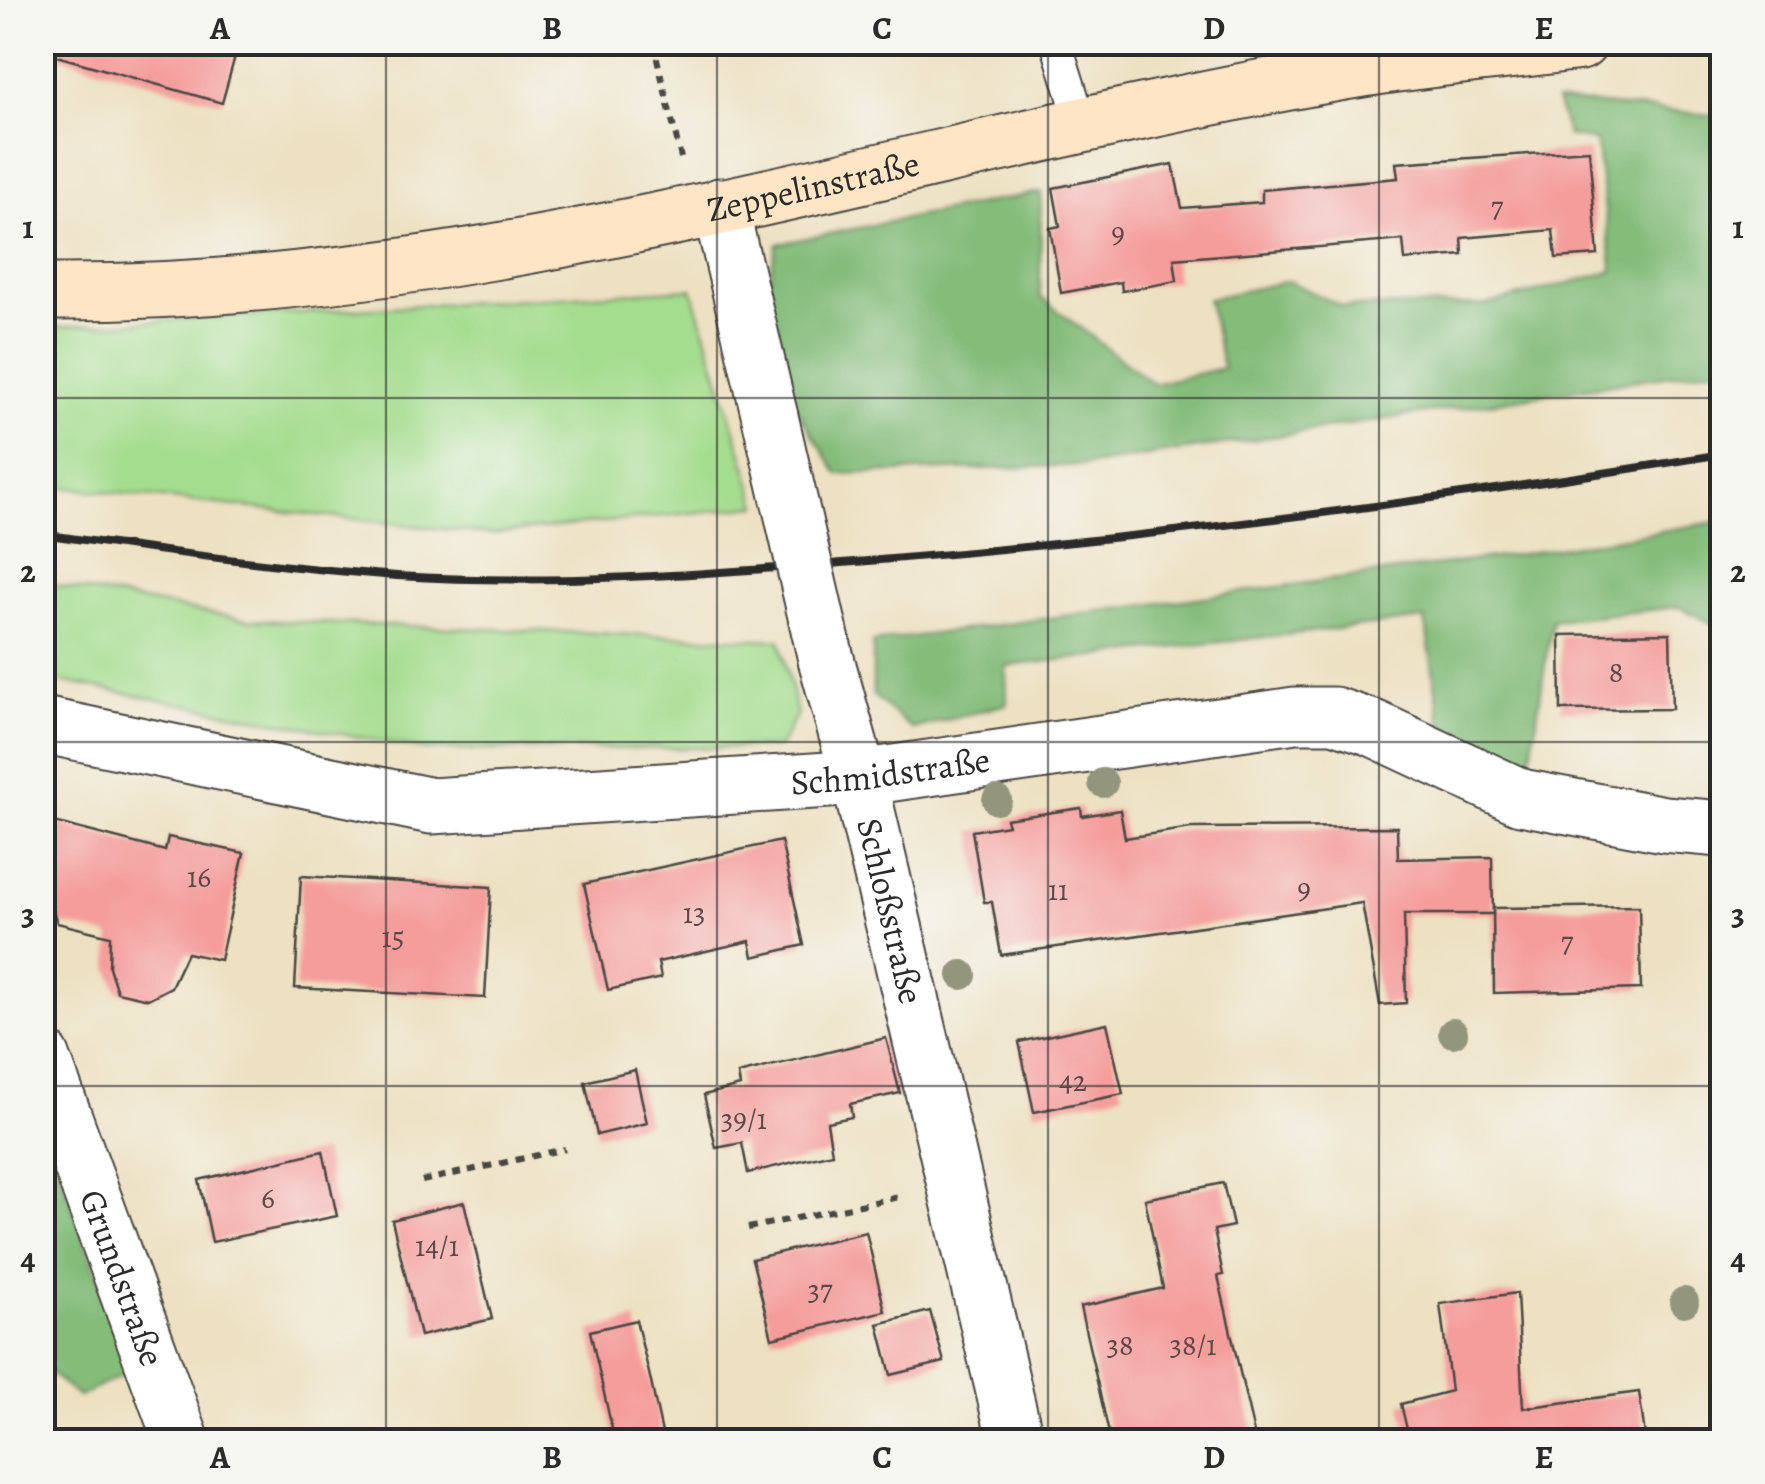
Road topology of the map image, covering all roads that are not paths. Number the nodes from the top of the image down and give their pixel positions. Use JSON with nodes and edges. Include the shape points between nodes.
{"nodes":[{"id":1,"x":1056,"y":42,"type":"edge"},
{"id":2,"x":1580,"y":42,"type":"edge"},
{"id":3,"x":1082,"y":126,"type":"junction"},
{"id":4,"x":701,"y":187,"type":"junction"},
{"id":5,"x":42,"y":292,"type":"edge"},
{"id":6,"x":42,"y":725,"type":"edge"},
{"id":7,"x":860,"y":778,"type":"junction"},
{"id":8,"x":1722,"y":829,"type":"edge"},
{"id":9,"x":42,"y":1057,"type":"edge"},
{"id":10,"x":182,"y":1442,"type":"edge"},
{"id":11,"x":1016,"y":1442,"type":"edge"}],
"edges":[{"from":1,"to":3,"type":"lane"},
{"from":2,"to":3,"type":"main road","name":"Zeppelinstraße","via":[[1341,72]]},
{"from":3,"to":4,"type":"main road","name":"Zeppelinstraße"},
{"from":4,"to":5,"type":"main road","name":"Zeppelinstraße","via":[[352,276],[156,294]]},
{"from":4,"to":7,"type":"street","name":"Schloßstraße","bridge":true,"via":[[770,417]]},
{"from":6,"to":7,"type":"street","name":"Schmidstraße","via":[[432,806]]},
{"from":7,"to":8,"type":"street","name":"Schmidstraße","via":[[1295,715],[1334,715],[1520,797]]},
{"from":7,"to":11,"type":"street","name":"Schloßstraße"},
{"from":9,"to":10,"type":"street","name":"Grundstraße"}]}
